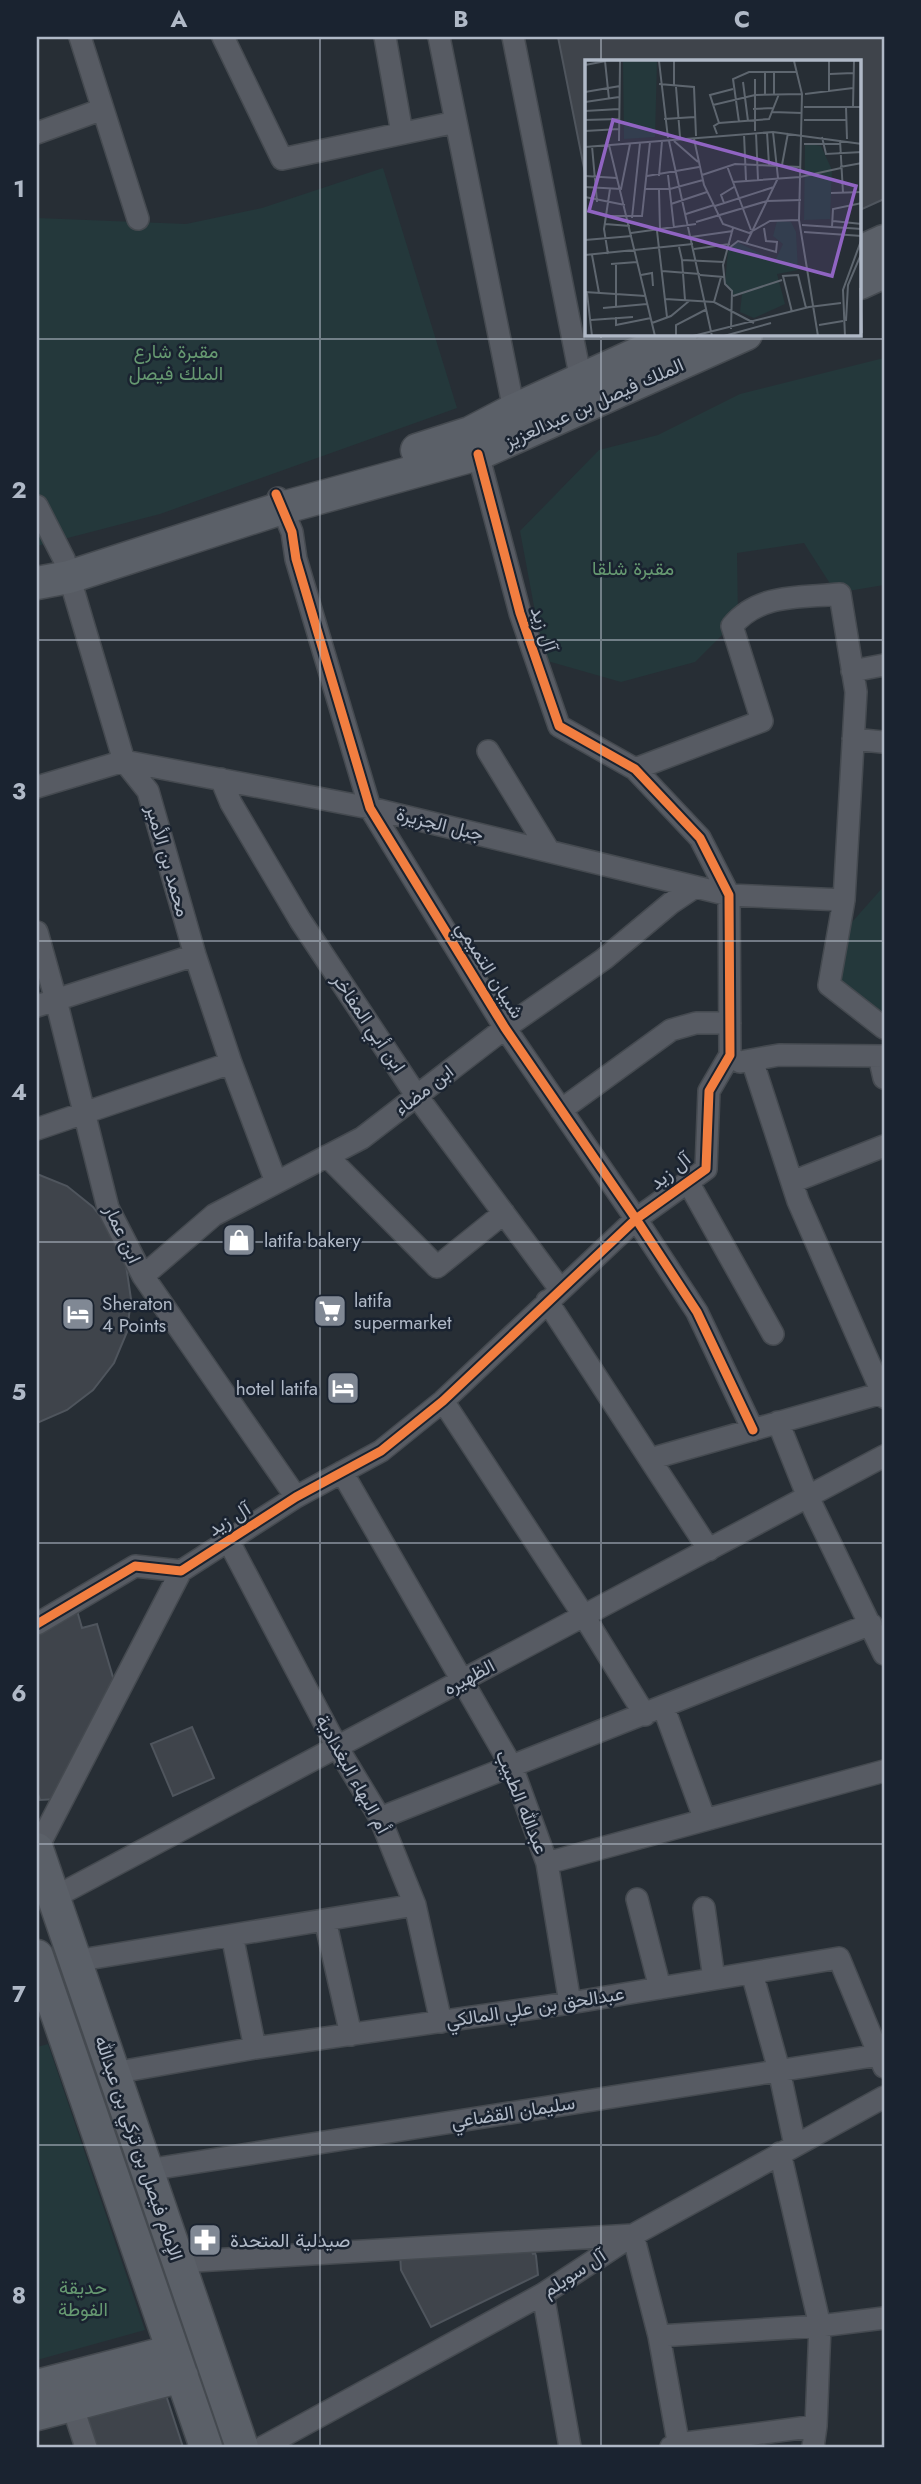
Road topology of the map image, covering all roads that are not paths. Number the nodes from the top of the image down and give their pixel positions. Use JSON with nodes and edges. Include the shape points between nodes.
{"nodes":[{"id":1,"x":80,"y":37,"type":"edge"},
{"id":2,"x":223,"y":37,"type":"edge"},
{"id":3,"x":385,"y":37,"type":"edge"},
{"id":4,"x":439,"y":37,"type":"edge"},
{"id":5,"x":513,"y":37,"type":"edge"},
{"id":6,"x":103,"y":109,"type":"junction"},
{"id":7,"x":456,"y":122,"type":"junction"},
{"id":8,"x":402,"y":132,"type":"junction"},
{"id":9,"x":37,"y":133,"type":"edge"},
{"id":10,"x":138,"y":219,"type":"dead end"},
{"id":11,"x":884,"y":241,"type":"edge"},
{"id":12,"x":862,"y":251,"type":"edge"},
{"id":13,"x":884,"y":272,"type":"edge"},
{"id":14,"x":862,"y":282,"type":"edge"},
{"id":15,"x":677,"y":336,"type":"edge"},
{"id":16,"x":742,"y":336,"type":"edge"},
{"id":17,"x":581,"y":380,"type":"junction"},
{"id":18,"x":514,"y":410,"type":"junction"},
{"id":19,"x":478,"y":454,"type":"junction"},
{"id":20,"x":279,"y":501,"type":"junction"},
{"id":21,"x":37,"y":506,"type":"edge"},
{"id":22,"x":57,"y":567,"type":"edge"},
{"id":23,"x":37,"y":583,"type":"edge"},
{"id":24,"x":884,"y":664,"type":"edge"},
{"id":25,"x":852,"y":671,"type":"junction"},
{"id":26,"x":853,"y":739,"type":"junction"},
{"id":27,"x":882,"y":742,"type":"dead end"},
{"id":28,"x":488,"y":751,"type":"dead end"},
{"id":29,"x":124,"y":761,"type":"junction"},
{"id":30,"x":635,"y":769,"type":"junction"},
{"id":31,"x":221,"y":779,"type":"junction"},
{"id":32,"x":37,"y":787,"type":"edge"},
{"id":33,"x":370,"y":808,"type":"junction"},
{"id":34,"x":549,"y":851,"type":"junction"},
{"id":35,"x":695,"y":887,"type":"junction"},
{"id":36,"x":729,"y":895,"type":"junction"},
{"id":37,"x":844,"y":901,"type":"junction"},
{"id":38,"x":37,"y":932,"type":"edge"},
{"id":39,"x":195,"y":955,"type":"junction"},
{"id":40,"x":47,"y":1003,"type":"edge"},
{"id":41,"x":730,"y":1023,"type":"junction"},
{"id":42,"x":505,"y":1028,"type":"junction"},
{"id":43,"x":884,"y":1028,"type":"edge"},
{"id":44,"x":881,"y":1056,"type":"edge"},
{"id":45,"x":752,"y":1060,"type":"junction"},
{"id":46,"x":231,"y":1063,"type":"junction"},
{"id":47,"x":724,"y":1065,"type":"junction"},
{"id":48,"x":884,"y":1078,"type":"edge"},
{"id":49,"x":416,"y":1095,"type":"junction"},
{"id":50,"x":561,"y":1110,"type":"junction"},
{"id":51,"x":85,"y":1114,"type":"junction"},
{"id":52,"x":37,"y":1129,"type":"edge"},
{"id":53,"x":884,"y":1146,"type":"edge"},
{"id":54,"x":327,"y":1156,"type":"junction"},
{"id":55,"x":276,"y":1182,"type":"junction"},
{"id":56,"x":688,"y":1182,"type":"junction"},
{"id":57,"x":792,"y":1182,"type":"junction"},
{"id":58,"x":504,"y":1213,"type":"junction"},
{"id":59,"x":636,"y":1219,"type":"junction"},
{"id":60,"x":143,"y":1276,"type":"junction"},
{"id":61,"x":553,"y":1295,"type":"junction"},
{"id":62,"x":773,"y":1334,"type":"dead end"},
{"id":63,"x":883,"y":1395,"type":"edge"},
{"id":64,"x":443,"y":1401,"type":"junction"},
{"id":65,"x":778,"y":1422,"type":"junction"},
{"id":66,"x":753,"y":1430,"type":"junction"},
{"id":67,"x":884,"y":1456,"type":"edge"},
{"id":68,"x":650,"y":1459,"type":"junction"},
{"id":69,"x":342,"y":1472,"type":"junction"},
{"id":70,"x":296,"y":1497,"type":"junction"},
{"id":71,"x":808,"y":1497,"type":"junction"},
{"id":72,"x":229,"y":1539,"type":"junction"},
{"id":73,"x":709,"y":1550,"type":"junction"},
{"id":74,"x":181,"y":1571,"type":"junction"},
{"id":75,"x":584,"y":1616,"type":"junction"},
{"id":76,"x":37,"y":1624,"type":"edge"},
{"id":77,"x":871,"y":1624,"type":"junction"},
{"id":78,"x":884,"y":1654,"type":"edge"},
{"id":79,"x":462,"y":1680,"type":"junction"},
{"id":80,"x":654,"y":1710,"type":"junction"},
{"id":81,"x":337,"y":1747,"type":"junction"},
{"id":82,"x":512,"y":1767,"type":"junction"},
{"id":83,"x":884,"y":1771,"type":"edge"},
{"id":84,"x":380,"y":1818,"type":"junction"},
{"id":85,"x":705,"y":1820,"type":"junction"},
{"id":86,"x":37,"y":1849,"type":"edge"},
{"id":87,"x":547,"y":1863,"type":"junction"},
{"id":88,"x":53,"y":1898,"type":"junction"},
{"id":89,"x":637,"y":1899,"type":"dead end"},
{"id":90,"x":415,"y":1905,"type":"junction"},
{"id":91,"x":704,"y":1908,"type":"dead end"},
{"id":92,"x":325,"y":1920,"type":"junction"},
{"id":93,"x":232,"y":1935,"type":"junction"},
{"id":94,"x":37,"y":1956,"type":"edge"},
{"id":95,"x":75,"y":1961,"type":"junction"},
{"id":96,"x":752,"y":1973,"type":"junction"},
{"id":97,"x":714,"y":1979,"type":"junction"},
{"id":98,"x":660,"y":1987,"type":"junction"},
{"id":99,"x":570,"y":2003,"type":"junction"},
{"id":100,"x":442,"y":2022,"type":"junction"},
{"id":101,"x":351,"y":2035,"type":"junction"},
{"id":102,"x":255,"y":2048,"type":"junction"},
{"id":103,"x":882,"y":2061,"type":"edge"},
{"id":104,"x":779,"y":2070,"type":"junction"},
{"id":105,"x":113,"y":2073,"type":"junction"},
{"id":106,"x":884,"y":2097,"type":"edge"},
{"id":107,"x":788,"y":2149,"type":"junction"},
{"id":108,"x":147,"y":2169,"type":"junction"},
{"id":109,"x":633,"y":2235,"type":"junction"},
{"id":110,"x":178,"y":2262,"type":"junction"},
{"id":111,"x":543,"y":2294,"type":"junction"},
{"id":112,"x":884,"y":2318,"type":"edge"},
{"id":113,"x":820,"y":2326,"type":"junction"},
{"id":114,"x":659,"y":2336,"type":"junction"},
{"id":115,"x":177,"y":2364,"type":"junction"},
{"id":116,"x":37,"y":2386,"type":"edge"},
{"id":117,"x":72,"y":2405,"type":"junction"},
{"id":118,"x":37,"y":2414,"type":"edge"},
{"id":119,"x":816,"y":2426,"type":"junction"},
{"id":120,"x":676,"y":2446,"type":"edge"},
{"id":121,"x":86,"y":2447,"type":"edge"},
{"id":122,"x":206,"y":2447,"type":"edge"},
{"id":123,"x":242,"y":2447,"type":"edge"},
{"id":124,"x":263,"y":2447,"type":"edge"},
{"id":125,"x":570,"y":2447,"type":"edge"},
{"id":126,"x":813,"y":2447,"type":"edge"}],
"edges":[{"from":1,"to":6,"type":"street"},
{"from":2,"to":8,"type":"street","via":[[282,159]]},
{"from":3,"to":8,"type":"street"},
{"from":4,"to":7,"type":"street"},
{"from":5,"to":17,"type":"street"},
{"from":6,"to":9,"type":"street"},
{"from":6,"to":10,"type":"street"},
{"from":7,"to":8,"type":"street"},
{"from":7,"to":18,"type":"street"},
{"from":11,"to":12,"type":"street"},
{"from":13,"to":14,"type":"street"},
{"from":15,"to":17,"type":"street","name":"الملك فيصل بن عبدالعزيز"},
{"from":16,"to":19,"type":"street","name":"الملك فيصل بن عبدالعزيز"},
{"from":17,"to":18,"type":"street","name":"الملك فيصل بن عبدالعزيز"},
{"from":18,"to":20,"type":"street","name":"الملك فيصل بن عبدالعزيز","via":[[470,433]]},
{"from":19,"to":20,"type":"street","name":"الملك فيصل بن عبدالعزيز"},
{"from":19,"to":30,"type":"street","name":"آل زيد","via":[[520,613],[559,726]]},
{"from":20,"to":22,"type":"street","name":"الملك فيصل بن عبدالعزيز"},
{"from":20,"to":33,"type":"street","name":"شيبان التميمي","via":[[292,532]]},
{"from":21,"to":22,"type":"street","name":"محمد بن الأمير"},
{"from":22,"to":23,"type":"street","name":"الملك فيصل بن عبدالعزيز"},
{"from":22,"to":29,"type":"street","name":"محمد بن الأمير"},
{"from":24,"to":25,"type":"street"},
{"from":25,"to":26,"type":"street","via":[[856,692]]},
{"from":25,"to":30,"type":"street","via":[[840,594],[764,601],[732,626],[762,721]]},
{"from":26,"to":27,"type":"street"},
{"from":26,"to":37,"type":"street"},
{"from":28,"to":34,"type":"street"},
{"from":29,"to":31,"type":"street","name":"جبل الجزيرة"},
{"from":29,"to":32,"type":"street","name":"جبل الجزيرة"},
{"from":29,"to":39,"type":"street","name":"محمد بن الأمير","via":[[148,791]]},
{"from":30,"to":36,"type":"street","name":"آل زيد","via":[[700,838]]},
{"from":31,"to":33,"type":"street","name":"جبل الجزيرة"},
{"from":31,"to":49,"type":"street","name":"ابن أبي المفاخر","via":[[300,920]]},
{"from":33,"to":34,"type":"street","name":"جبل الجزيرة"},
{"from":33,"to":42,"type":"street","name":"شيبان التميمي"},
{"from":34,"to":35,"type":"street","name":"جبل الجزيرة"},
{"from":35,"to":36,"type":"street","name":"جبل الجزيرة"},
{"from":35,"to":42,"type":"street","name":"ابن مضاء","via":[[604,959]]},
{"from":36,"to":37,"type":"street","name":"جبل الجزيرة"},
{"from":36,"to":41,"type":"street","name":"آل زيد"},
{"from":37,"to":43,"type":"street","via":[[829,985]]},
{"from":38,"to":40,"type":"street","name":"ابن عمار"},
{"from":39,"to":40,"type":"street"},
{"from":39,"to":46,"type":"street","name":"محمد بن الأمير"},
{"from":40,"to":51,"type":"street","name":"ابن عمار"},
{"from":41,"to":47,"type":"street","name":"آل زيد","via":[[730,1055]]},
{"from":41,"to":50,"type":"street","via":[[696,1023],[671,1030]]},
{"from":42,"to":49,"type":"street","name":"ابن مضاء"},
{"from":42,"to":50,"type":"street","name":"شيبان التميمي"},
{"from":44,"to":45,"type":"street","via":[[779,1055]]},
{"from":44,"to":48,"type":"street"},
{"from":45,"to":47,"type":"street"},
{"from":45,"to":57,"type":"street"},
{"from":46,"to":51,"type":"street"},
{"from":46,"to":55,"type":"street","name":"محمد بن الأمير"},
{"from":47,"to":56,"type":"street","name":"آل زيد","via":[[709,1091],[706,1169]]},
{"from":49,"to":54,"type":"street","name":"ابن مضاء","via":[[362,1138]]},
{"from":49,"to":58,"type":"street","name":"ابن أبي المفاخر"},
{"from":50,"to":59,"type":"street","name":"شيبان التميمي"},
{"from":51,"to":52,"type":"street"},
{"from":51,"to":60,"type":"street","name":"ابن عمار","via":[[108,1208]]},
{"from":53,"to":57,"type":"street"},
{"from":54,"to":55,"type":"street","name":"ابن مضاء"},
{"from":54,"to":58,"type":"street","via":[[437,1267]]},
{"from":55,"to":60,"type":"street","name":"ابن مضاء","via":[[214,1215]]},
{"from":56,"to":59,"type":"street","name":"آل زيد"},
{"from":56,"to":62,"type":"street"},
{"from":57,"to":63,"type":"street"},
{"from":58,"to":61,"type":"street","name":"ابن أبي المفاخر"},
{"from":59,"to":61,"type":"street","name":"آل زيد"},
{"from":59,"to":66,"type":"street","name":"شيبان التميمي","via":[[697,1312]]},
{"from":60,"to":70,"type":"street","name":"ابن عمار"},
{"from":61,"to":64,"type":"street","name":"آل زيد"},
{"from":61,"to":68,"type":"street","name":"ابن أبي المفاخر"},
{"from":63,"to":65,"type":"street"},
{"from":64,"to":69,"type":"street","name":"آل زيد","via":[[381,1451]]},
{"from":64,"to":75,"type":"street"},
{"from":65,"to":66,"type":"street"},
{"from":65,"to":71,"type":"street"},
{"from":66,"to":68,"type":"street"},
{"from":67,"to":71,"type":"street","name":"الظهيره"},
{"from":68,"to":73,"type":"street","name":"ابن أبي المفاخر"},
{"from":69,"to":70,"type":"street","name":"آل زيد"},
{"from":69,"to":79,"type":"street","name":"عبدالله الطبيب"},
{"from":70,"to":72,"type":"street","name":"آل زيد"},
{"from":71,"to":73,"type":"street","name":"الظهيره"},
{"from":71,"to":77,"type":"street"},
{"from":72,"to":74,"type":"street","name":"آل زيد"},
{"from":72,"to":81,"type":"street","name":"أم البهاء البغدادية"},
{"from":73,"to":75,"type":"street","name":"الظهيره"},
{"from":74,"to":76,"type":"street","via":[[135,1566]]},
{"from":74,"to":86,"type":"street"},
{"from":75,"to":79,"type":"street","name":"الظهيره"},
{"from":75,"to":80,"type":"street"},
{"from":77,"to":78,"type":"street"},
{"from":77,"to":80,"type":"street"},
{"from":79,"to":81,"type":"street","name":"الظهيره"},
{"from":79,"to":82,"type":"street","name":"عبدالله الطبيب"},
{"from":80,"to":82,"type":"street"},
{"from":80,"to":85,"type":"street"},
{"from":81,"to":84,"type":"street","name":"أم البهاء البغدادية"},
{"from":81,"to":88,"type":"street","name":"الظهيره"},
{"from":82,"to":84,"type":"street"},
{"from":82,"to":87,"type":"street","name":"عبدالله الطبيب"},
{"from":83,"to":85,"type":"street"},
{"from":84,"to":90,"type":"street","name":"أم البهاء البغدادية"},
{"from":85,"to":87,"type":"street"},
{"from":86,"to":88,"type":"street","name":"الإمام فيصل بن تركي بن عبدالله"},
{"from":87,"to":99,"type":"street","name":"عبدالله الطبيب"},
{"from":88,"to":95,"type":"street","name":"الإمام فيصل بن تركي بن عبدالله"},
{"from":89,"to":98,"type":"street"},
{"from":90,"to":92,"type":"street"},
{"from":90,"to":100,"type":"street","name":"أم البهاء البغدادية"},
{"from":91,"to":97,"type":"street"},
{"from":92,"to":93,"type":"street"},
{"from":92,"to":101,"type":"street"},
{"from":93,"to":95,"type":"street"},
{"from":93,"to":102,"type":"street"},
{"from":94,"to":115,"type":"street","name":"الإمام فيصل بن تركي بن عبدالله"},
{"from":95,"to":105,"type":"street","name":"الإمام فيصل بن تركي بن عبدالله"},
{"from":96,"to":97,"type":"street","name":"عبدالحق بن علي المالكي"},
{"from":96,"to":103,"type":"street","name":"عبدالحق بن علي المالكي","via":[[839,1958]]},
{"from":96,"to":104,"type":"street"},
{"from":97,"to":98,"type":"street","name":"عبدالحق بن علي المالكي"},
{"from":98,"to":99,"type":"street","name":"عبدالحق بن علي المالكي"},
{"from":99,"to":100,"type":"street","name":"عبدالحق بن علي المالكي"},
{"from":100,"to":101,"type":"street","name":"عبدالحق بن علي المالكي"},
{"from":101,"to":102,"type":"street","name":"عبدالحق بن علي المالكي"},
{"from":102,"to":105,"type":"street","name":"عبدالحق بن علي المالكي"},
{"from":103,"to":104,"type":"street","name":"سليمان القضاعي"},
{"from":104,"to":107,"type":"street"},
{"from":104,"to":108,"type":"street","name":"سليمان القضاعي"},
{"from":105,"to":108,"type":"street","name":"الإمام فيصل بن تركي بن عبدالله"},
{"from":106,"to":107,"type":"street","name":"آل سويلم"},
{"from":107,"to":109,"type":"street","name":"آل سويلم"},
{"from":107,"to":113,"type":"street"},
{"from":108,"to":110,"type":"street","name":"الإمام فيصل بن تركي بن عبدالله"},
{"from":109,"to":110,"type":"street"},
{"from":109,"to":111,"type":"street","name":"آل سويلم"},
{"from":109,"to":114,"type":"street"},
{"from":110,"to":123,"type":"street","name":"الإمام فيصل بن تركي بن عبدالله"},
{"from":111,"to":124,"type":"street","name":"آل سويلم"},
{"from":111,"to":125,"type":"street"},
{"from":112,"to":113,"type":"street"},
{"from":113,"to":114,"type":"street"},
{"from":113,"to":119,"type":"street"},
{"from":114,"to":120,"type":"street"},
{"from":115,"to":116,"type":"street"},
{"from":115,"to":117,"type":"street"},
{"from":115,"to":122,"type":"street","name":"الإمام فيصل بن تركي بن عبدالله"},
{"from":117,"to":118,"type":"street"},
{"from":117,"to":121,"type":"street"},
{"from":119,"to":120,"type":"street"},
{"from":119,"to":126,"type":"street"}]}
